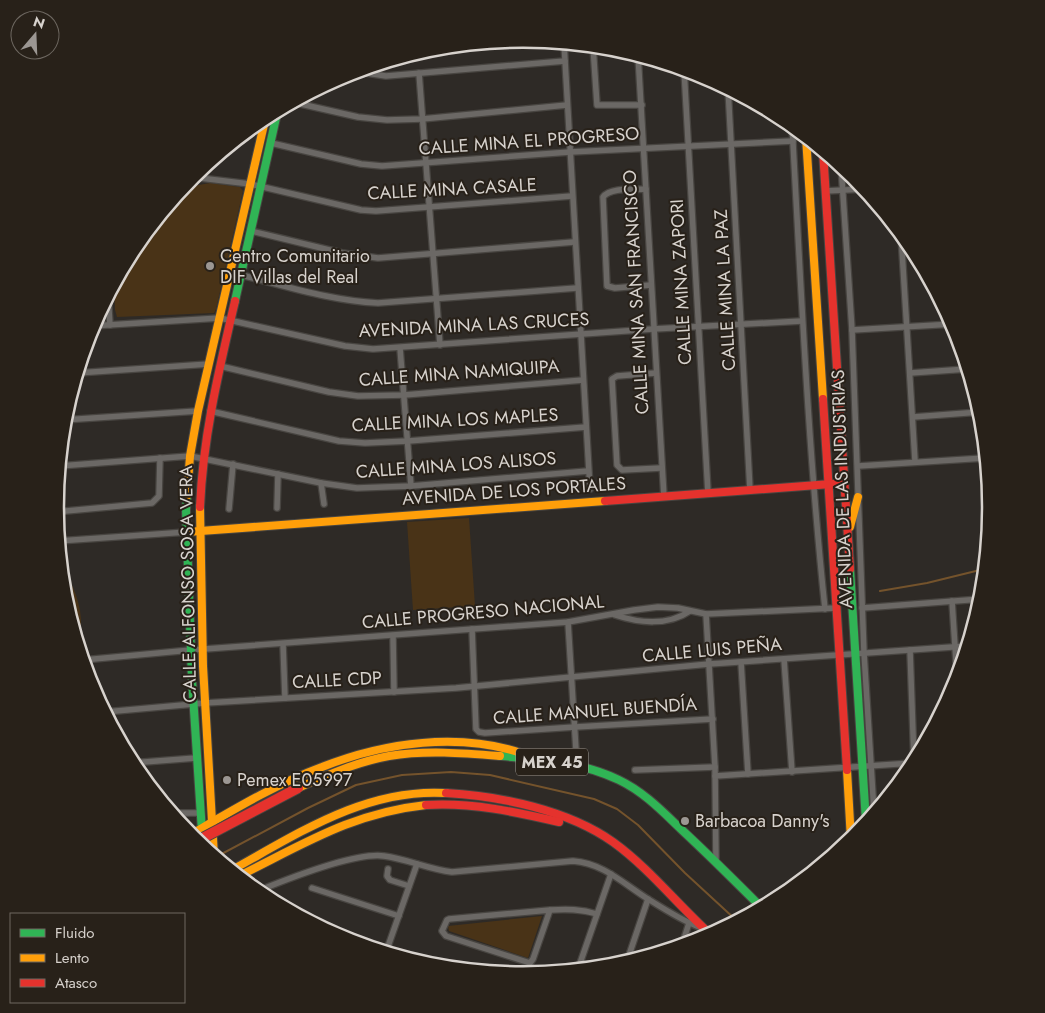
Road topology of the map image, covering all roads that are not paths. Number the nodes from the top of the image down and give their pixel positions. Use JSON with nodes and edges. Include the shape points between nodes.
{"nodes":[{"id":1,"x":564,"y":49,"type":"edge"},
{"id":2,"x":594,"y":53,"type":"edge"},
{"id":3,"x":565,"y":61,"type":"junction"},
{"id":4,"x":639,"y":62,"type":"edge"},
{"id":5,"x":419,"y":72,"type":"junction"},
{"id":6,"x":370,"y":74,"type":"edge"},
{"id":7,"x":685,"y":77,"type":"edge"},
{"id":8,"x":729,"y":96,"type":"edge"},
{"id":9,"x":302,"y":104,"type":"edge"},
{"id":10,"x":567,"y":105,"type":"junction"},
{"id":11,"x":642,"y":106,"type":"junction"},
{"id":12,"x":422,"y":119,"type":"junction"},
{"id":13,"x":276,"y":120,"type":"edge"},
{"id":14,"x":264,"y":127,"type":"edge"},
{"id":15,"x":792,"y":135,"type":"edge"},
{"id":16,"x":792,"y":141,"type":"junction"},
{"id":17,"x":271,"y":143,"type":"junction"},
{"id":18,"x":732,"y":145,"type":"junction"},
{"id":19,"x":807,"y":146,"type":"edge"},
{"id":20,"x":689,"y":147,"type":"junction"},
{"id":21,"x":644,"y":148,"type":"junction"},
{"id":22,"x":570,"y":152,"type":"junction"},
{"id":23,"x":823,"y":160,"type":"edge"},
{"id":24,"x":426,"y":162,"type":"junction"},
{"id":25,"x":841,"y":177,"type":"edge"},
{"id":26,"x":202,"y":178,"type":"edge"},
{"id":27,"x":255,"y":185,"type":"junction"},
{"id":28,"x":646,"y":189,"type":"junction"},
{"id":29,"x":855,"y":190,"type":"edge"},
{"id":30,"x":825,"y":191,"type":"junction"},
{"id":31,"x":842,"y":191,"type":"junction"},
{"id":32,"x":572,"y":196,"type":"junction"},
{"id":33,"x":429,"y":208,"type":"junction"},
{"id":34,"x":251,"y":231,"type":"junction"},
{"id":35,"x":574,"y":242,"type":"junction"},
{"id":36,"x":903,"y":249,"type":"edge"},
{"id":37,"x":433,"y":252,"type":"junction"},
{"id":38,"x":241,"y":275,"type":"junction"},
{"id":39,"x":651,"y":285,"type":"junction"},
{"id":40,"x":577,"y":288,"type":"junction"},
{"id":41,"x":436,"y":299,"type":"junction"},
{"id":42,"x":109,"y":308,"type":"edge"},
{"id":43,"x":225,"y":320,"type":"junction"},
{"id":44,"x":802,"y":321,"type":"junction"},
{"id":45,"x":101,"y":325,"type":"edge"},
{"id":46,"x":110,"y":325,"type":"junction"},
{"id":47,"x":742,"y":325,"type":"junction"},
{"id":48,"x":944,"y":325,"type":"edge"},
{"id":49,"x":698,"y":327,"type":"junction"},
{"id":50,"x":906,"y":327,"type":"junction"},
{"id":51,"x":653,"y":329,"type":"junction"},
{"id":52,"x":852,"y":330,"type":"junction"},
{"id":53,"x":580,"y":334,"type":"junction"},
{"id":54,"x":440,"y":345,"type":"junction"},
{"id":55,"x":400,"y":348,"type":"junction"},
{"id":56,"x":209,"y":364,"type":"junction"},
{"id":57,"x":220,"y":366,"type":"junction"},
{"id":58,"x":960,"y":369,"type":"edge"},
{"id":59,"x":84,"y":372,"type":"edge"},
{"id":60,"x":910,"y":372,"type":"junction"},
{"id":61,"x":656,"y":373,"type":"junction"},
{"id":62,"x":583,"y":380,"type":"junction"},
{"id":63,"x":404,"y":395,"type":"junction"},
{"id":64,"x":198,"y":410,"type":"junction"},
{"id":65,"x":210,"y":411,"type":"junction"},
{"id":66,"x":972,"y":413,"type":"edge"},
{"id":67,"x":913,"y":417,"type":"junction"},
{"id":68,"x":72,"y":419,"type":"edge"},
{"id":69,"x":586,"y":427,"type":"junction"},
{"id":70,"x":408,"y":441,"type":"junction"},
{"id":71,"x":190,"y":456,"type":"junction"},
{"id":72,"x":160,"y":458,"type":"junction"},
{"id":73,"x":202,"y":458,"type":"junction"},
{"id":74,"x":979,"y":458,"type":"edge"},
{"id":75,"x":915,"y":462,"type":"junction"},
{"id":76,"x":233,"y":464,"type":"junction"},
{"id":77,"x":65,"y":466,"type":"edge"},
{"id":78,"x":858,"y":466,"type":"junction"},
{"id":79,"x":661,"y":468,"type":"junction"},
{"id":80,"x":588,"y":471,"type":"junction"},
{"id":81,"x":278,"y":474,"type":"junction"},
{"id":82,"x":321,"y":483,"type":"junction"},
{"id":83,"x":844,"y":483,"type":"junction"},
{"id":84,"x":827,"y":485,"type":"junction"},
{"id":85,"x":411,"y":486,"type":"junction"},
{"id":86,"x":814,"y":486,"type":"junction"},
{"id":87,"x":590,"y":489,"type":"dead end"},
{"id":88,"x":750,"y":490,"type":"junction"},
{"id":89,"x":708,"y":493,"type":"junction"},
{"id":90,"x":664,"y":497,"type":"junction"},
{"id":91,"x":858,"y":497,"type":"junction"},
{"id":92,"x":324,"y":504,"type":"dead end"},
{"id":93,"x":277,"y":508,"type":"dead end"},
{"id":94,"x":229,"y":509,"type":"dead end"},
{"id":95,"x":64,"y":511,"type":"edge"},
{"id":96,"x":201,"y":531,"type":"junction"},
{"id":97,"x":187,"y":532,"type":"junction"},
{"id":98,"x":847,"y":534,"type":"junction"},
{"id":99,"x":64,"y":541,"type":"edge"},
{"id":100,"x":972,"y":600,"type":"edge"},
{"id":101,"x":952,"y":601,"type":"junction"},
{"id":102,"x":836,"y":608,"type":"junction"},
{"id":103,"x":862,"y":608,"type":"junction"},
{"id":104,"x":825,"y":609,"type":"junction"},
{"id":105,"x":690,"y":611,"type":"junction"},
{"id":106,"x":613,"y":614,"type":"junction"},
{"id":107,"x":706,"y":614,"type":"junction"},
{"id":108,"x":568,"y":622,"type":"junction"},
{"id":109,"x":472,"y":629,"type":"junction"},
{"id":110,"x":393,"y":636,"type":"junction"},
{"id":111,"x":283,"y":644,"type":"junction"},
{"id":112,"x":955,"y":647,"type":"junction"},
{"id":113,"x":959,"y":647,"type":"edge"},
{"id":114,"x":191,"y":650,"type":"junction"},
{"id":115,"x":203,"y":650,"type":"junction"},
{"id":116,"x":910,"y":650,"type":"junction"},
{"id":117,"x":859,"y":653,"type":"junction"},
{"id":118,"x":840,"y":655,"type":"junction"},
{"id":119,"x":956,"y":658,"type":"edge"},
{"id":120,"x":90,"y":659,"type":"edge"},
{"id":121,"x":784,"y":659,"type":"junction"},
{"id":122,"x":740,"y":662,"type":"junction"},
{"id":123,"x":709,"y":664,"type":"junction"},
{"id":124,"x":572,"y":677,"type":"junction"},
{"id":125,"x":474,"y":686,"type":"junction"},
{"id":126,"x":394,"y":692,"type":"junction"},
{"id":127,"x":285,"y":698,"type":"junction"},
{"id":128,"x":205,"y":703,"type":"junction"},
{"id":129,"x":193,"y":704,"type":"junction"},
{"id":130,"x":112,"y":711,"type":"edge"},
{"id":131,"x":713,"y":719,"type":"junction"},
{"id":132,"x":575,"y":727,"type":"junction"},
{"id":133,"x":913,"y":747,"type":"edge"},
{"id":134,"x":196,"y":758,"type":"junction"},
{"id":135,"x":534,"y":759,"type":"junction"},
{"id":136,"x":141,"y":761,"type":"edge"},
{"id":137,"x":903,"y":763,"type":"edge"},
{"id":138,"x":577,"y":766,"type":"junction"},
{"id":139,"x":866,"y":766,"type":"junction"},
{"id":140,"x":715,"y":767,"type":"junction"},
{"id":141,"x":846,"y":768,"type":"junction"},
{"id":142,"x":209,"y":769,"type":"junction"},
{"id":143,"x":198,"y":770,"type":"junction"},
{"id":144,"x":635,"y":770,"type":"dead end"},
{"id":145,"x":792,"y":772,"type":"junction"},
{"id":146,"x":748,"y":774,"type":"junction"},
{"id":147,"x":715,"y":776,"type":"junction"},
{"id":148,"x":873,"y":804,"type":"edge"},
{"id":149,"x":866,"y":811,"type":"edge"},
{"id":150,"x":181,"y":813,"type":"edge"},
{"id":151,"x":200,"y":813,"type":"junction"},
{"id":152,"x":212,"y":821,"type":"junction"},
{"id":153,"x":584,"y":825,"type":"junction"},
{"id":154,"x":202,"y":828,"type":"junction"},
{"id":155,"x":849,"y":829,"type":"edge"},
{"id":156,"x":198,"y":831,"type":"edge"},
{"id":157,"x":202,"y":835,"type":"edge"},
{"id":158,"x":204,"y":837,"type":"edge"},
{"id":159,"x":213,"y":846,"type":"edge"},
{"id":160,"x":716,"y":862,"type":"junction"},
{"id":161,"x":417,"y":864,"type":"junction"},
{"id":162,"x":238,"y":867,"type":"edge"},
{"id":163,"x":388,"y":869,"type":"dead end"},
{"id":164,"x":245,"y":873,"type":"edge"},
{"id":165,"x":611,"y":874,"type":"junction"},
{"id":166,"x":409,"y":886,"type":"junction"},
{"id":167,"x":267,"y":888,"type":"edge"},
{"id":168,"x":312,"y":888,"type":"dead end"},
{"id":169,"x":648,"y":899,"type":"junction"},
{"id":170,"x":756,"y":902,"type":"edge"},
{"id":171,"x":550,"y":910,"type":"junction"},
{"id":172,"x":597,"y":914,"type":"junction"},
{"id":173,"x":399,"y":916,"type":"junction"},
{"id":174,"x":689,"y":923,"type":"junction"},
{"id":175,"x":702,"y":929,"type":"edge"},
{"id":176,"x":703,"y":929,"type":"edge"},
{"id":177,"x":685,"y":936,"type":"edge"},
{"id":178,"x":388,"y":945,"type":"edge"},
{"id":179,"x":630,"y":953,"type":"edge"},
{"id":180,"x":580,"y":962,"type":"edge"}],
"edges":[{"from":1,"to":3,"type":"street"},
{"from":2,"to":11,"type":"street","via":[[598,105]]},
{"from":3,"to":5,"type":"street"},
{"from":3,"to":10,"type":"street"},
{"from":4,"to":11,"type":"street","name":"CALLE MINA SAN FRANCISCO"},
{"from":5,"to":6,"type":"street","via":[[386,76]]},
{"from":5,"to":12,"type":"street"},
{"from":7,"to":20,"type":"street","name":"CALLE MINA ZAPORI"},
{"from":8,"to":18,"type":"street","name":"CALLE MINA LA PAZ"},
{"from":9,"to":12,"type":"street","via":[[373,119]]},
{"from":10,"to":12,"type":"street"},
{"from":10,"to":22,"type":"street"},
{"from":11,"to":21,"type":"street","name":"CALLE MINA SAN FRANCISCO"},
{"from":12,"to":24,"type":"street"},
{"from":13,"to":17,"type":"main road","name":"CALLE ALFONSO SOSA VERA"},
{"from":14,"to":27,"type":"main road"},
{"from":15,"to":16,"type":"street","name":"AVENIDA DE LAS INDUSTRIAS"},
{"from":16,"to":18,"type":"street","name":"CALLE MINA EL PROGRESO"},
{"from":16,"to":44,"type":"street","name":"AVENIDA DE LAS INDUSTRIAS"},
{"from":17,"to":24,"type":"street","name":"CALLE MINA EL PROGRESO","via":[[371,165]]},
{"from":17,"to":27,"type":"main road","name":"CALLE ALFONSO SOSA VERA"},
{"from":18,"to":20,"type":"street","name":"CALLE MINA EL PROGRESO"},
{"from":18,"to":47,"type":"street","name":"CALLE MINA LA PAZ"},
{"from":19,"to":84,"type":"main road","name":"AVENIDA DE LAS INDUSTRIAS"},
{"from":20,"to":21,"type":"street","name":"CALLE MINA EL PROGRESO"},
{"from":20,"to":49,"type":"street","name":"CALLE MINA ZAPORI"},
{"from":21,"to":22,"type":"street","name":"CALLE MINA EL PROGRESO"},
{"from":21,"to":28,"type":"street","name":"CALLE MINA SAN FRANCISCO"},
{"from":22,"to":24,"type":"street","name":"CALLE MINA EL PROGRESO"},
{"from":22,"to":32,"type":"street"},
{"from":23,"to":30,"type":"main road","name":"AVENIDA DE LAS INDUSTRIAS"},
{"from":24,"to":33,"type":"street"},
{"from":25,"to":31,"type":"street","name":"AVENIDA DE LAS INDUSTRIAS"},
{"from":26,"to":27,"type":"street","name":"CALLE MINA CASALE"},
{"from":27,"to":33,"type":"street","name":"CALLE MINA CASALE","via":[[361,210]]},
{"from":27,"to":34,"type":"main road","name":"CALLE ALFONSO SOSA VERA"},
{"from":27,"to":43,"type":"main road"},
{"from":28,"to":39,"type":"street","name":"CALLE MINA SAN FRANCISCO"},
{"from":28,"to":39,"type":"street","via":[[613,191],[603,197],[607,286]]},
{"from":29,"to":31,"type":"street"},
{"from":30,"to":31,"type":"street"},
{"from":30,"to":83,"type":"main road","name":"AVENIDA DE LAS INDUSTRIAS"},
{"from":31,"to":52,"type":"street","name":"AVENIDA DE LAS INDUSTRIAS"},
{"from":32,"to":33,"type":"street","name":"CALLE MINA CASALE"},
{"from":32,"to":35,"type":"street"},
{"from":33,"to":37,"type":"street"},
{"from":34,"to":37,"type":"street","via":[[360,256],[397,257]]},
{"from":34,"to":38,"type":"main road","name":"CALLE ALFONSO SOSA VERA"},
{"from":35,"to":37,"type":"street"},
{"from":35,"to":40,"type":"street"},
{"from":36,"to":50,"type":"street"},
{"from":37,"to":41,"type":"street"},
{"from":38,"to":41,"type":"street","via":[[362,302]]},
{"from":38,"to":43,"type":"main road","name":"CALLE ALFONSO SOSA VERA"},
{"from":39,"to":51,"type":"street","name":"CALLE MINA SAN FRANCISCO"},
{"from":40,"to":41,"type":"street"},
{"from":40,"to":53,"type":"street"},
{"from":41,"to":54,"type":"street"},
{"from":42,"to":46,"type":"street"},
{"from":43,"to":46,"type":"street","name":"AVENIDA MINA LAS CRUCES"},
{"from":43,"to":55,"type":"street","name":"AVENIDA MINA LAS CRUCES","via":[[345,346]]},
{"from":43,"to":56,"type":"main road","name":"CALLE ALFONSO SOSA VERA"},
{"from":43,"to":57,"type":"main road","name":"CALLE ALFONSO SOSA VERA"},
{"from":44,"to":47,"type":"street","name":"AVENIDA MINA LAS CRUCES"},
{"from":44,"to":86,"type":"street","name":"AVENIDA DE LAS INDUSTRIAS"},
{"from":45,"to":46,"type":"street","name":"AVENIDA MINA LAS CRUCES"},
{"from":47,"to":49,"type":"street","name":"AVENIDA MINA LAS CRUCES"},
{"from":47,"to":88,"type":"street","name":"CALLE MINA LA PAZ"},
{"from":48,"to":50,"type":"street"},
{"from":49,"to":51,"type":"street","name":"AVENIDA MINA LAS CRUCES"},
{"from":49,"to":89,"type":"street","name":"CALLE MINA ZAPORI"},
{"from":50,"to":52,"type":"street"},
{"from":50,"to":60,"type":"street"},
{"from":51,"to":53,"type":"street","name":"AVENIDA MINA LAS CRUCES"},
{"from":51,"to":61,"type":"street","name":"CALLE MINA SAN FRANCISCO"},
{"from":52,"to":78,"type":"street","name":"AVENIDA DE LAS INDUSTRIAS"},
{"from":53,"to":54,"type":"street","name":"AVENIDA MINA LAS CRUCES"},
{"from":53,"to":62,"type":"street"},
{"from":54,"to":55,"type":"street","name":"AVENIDA MINA LAS CRUCES"},
{"from":55,"to":63,"type":"street"},
{"from":56,"to":59,"type":"street"},
{"from":56,"to":64,"type":"main road","name":"CALLE ALFONSO SOSA VERA"},
{"from":57,"to":63,"type":"street","name":"CALLE MINA NAMIQUIPA","via":[[329,392],[358,396]]},
{"from":57,"to":65,"type":"main road","name":"CALLE ALFONSO SOSA VERA"},
{"from":58,"to":60,"type":"street"},
{"from":60,"to":67,"type":"street"},
{"from":61,"to":79,"type":"street","name":"CALLE MINA SAN FRANCISCO"},
{"from":61,"to":79,"type":"street","via":[[612,379],[617,465],[622,470]]},
{"from":62,"to":63,"type":"street","name":"CALLE MINA NAMIQUIPA"},
{"from":62,"to":69,"type":"street"},
{"from":63,"to":70,"type":"street"},
{"from":64,"to":68,"type":"street"},
{"from":64,"to":71,"type":"main road","name":"CALLE ALFONSO SOSA VERA"},
{"from":65,"to":70,"type":"street","name":"CALLE MINA LOS MAPLES","via":[[339,441]]},
{"from":65,"to":73,"type":"main road","name":"CALLE ALFONSO SOSA VERA"},
{"from":66,"to":67,"type":"street"},
{"from":67,"to":75,"type":"street"},
{"from":69,"to":70,"type":"street","name":"CALLE MINA LOS MAPLES"},
{"from":69,"to":80,"type":"street"},
{"from":70,"to":85,"type":"street"},
{"from":71,"to":72,"type":"street","name":"CALLE MINA LOS ALISOS"},
{"from":71,"to":73,"type":"street","name":"CALLE MINA LOS ALISOS"},
{"from":71,"to":97,"type":"main road","name":"CALLE ALFONSO SOSA VERA"},
{"from":72,"to":77,"type":"street","name":"CALLE MINA LOS ALISOS"},
{"from":72,"to":95,"type":"street","via":[[159,496],[152,503]]},
{"from":73,"to":76,"type":"street","name":"CALLE MINA LOS ALISOS"},
{"from":73,"to":96,"type":"main road","name":"CALLE ALFONSO SOSA VERA"},
{"from":74,"to":75,"type":"street"},
{"from":75,"to":78,"type":"street"},
{"from":76,"to":81,"type":"street","name":"CALLE MINA LOS ALISOS"},
{"from":76,"to":94,"type":"street"},
{"from":78,"to":91,"type":"street","name":"AVENIDA DE LAS INDUSTRIAS"},
{"from":79,"to":90,"type":"street","name":"CALLE MINA SAN FRANCISCO"},
{"from":80,"to":85,"type":"street","name":"CALLE MINA LOS ALISOS"},
{"from":80,"to":87,"type":"street"},
{"from":81,"to":82,"type":"street","name":"CALLE MINA LOS ALISOS"},
{"from":81,"to":93,"type":"street"},
{"from":82,"to":85,"type":"street","name":"CALLE MINA LOS ALISOS","via":[[357,488]]},
{"from":82,"to":92,"type":"street"},
{"from":83,"to":84,"type":"main road","name":"AVENIDA DE LOS PORTALES"},
{"from":83,"to":98,"type":"main road","name":"AVENIDA DE LAS INDUSTRIAS"},
{"from":84,"to":86,"type":"main road","name":"AVENIDA DE LOS PORTALES"},
{"from":84,"to":102,"type":"main road","name":"AVENIDA DE LAS INDUSTRIAS"},
{"from":86,"to":88,"type":"main road","name":"AVENIDA DE LOS PORTALES"},
{"from":86,"to":104,"type":"street","name":"AVENIDA DE LAS INDUSTRIAS"},
{"from":88,"to":89,"type":"main road","name":"AVENIDA DE LOS PORTALES"},
{"from":89,"to":90,"type":"main road","name":"AVENIDA DE LOS PORTALES"},
{"from":90,"to":96,"type":"main road","name":"AVENIDA DE LOS PORTALES"},
{"from":91,"to":98,"type":"main road"},
{"from":91,"to":103,"type":"street","name":"AVENIDA DE LAS INDUSTRIAS"},
{"from":96,"to":97,"type":"main road","name":"AVENIDA DE LOS PORTALES"},
{"from":96,"to":115,"type":"main road","name":"CALLE ALFONSO SOSA VERA"},
{"from":97,"to":99,"type":"street"},
{"from":97,"to":114,"type":"main road","name":"CALLE ALFONSO SOSA VERA"},
{"from":98,"to":117,"type":"main road","name":"AVENIDA DE LAS INDUSTRIAS"},
{"from":100,"to":101,"type":"street"},
{"from":101,"to":103,"type":"street"},
{"from":101,"to":112,"type":"street"},
{"from":102,"to":104,"type":"street","name":"CALLE PROGRESO NACIONAL"},
{"from":102,"to":118,"type":"main road","name":"AVENIDA DE LAS INDUSTRIAS"},
{"from":103,"to":117,"type":"street","name":"AVENIDA DE LAS INDUSTRIAS"},
{"from":104,"to":107,"type":"street","name":"CALLE PROGRESO NACIONAL"},
{"from":105,"to":106,"type":"street","name":"CALLE PROGRESO NACIONAL","via":[[658,607]]},
{"from":105,"to":106,"type":"street","via":[[668,620],[647,621]]},
{"from":105,"to":107,"type":"street","name":"CALLE PROGRESO NACIONAL"},
{"from":106,"to":108,"type":"street","name":"CALLE PROGRESO NACIONAL"},
{"from":107,"to":123,"type":"street"},
{"from":108,"to":109,"type":"street","name":"CALLE PROGRESO NACIONAL"},
{"from":108,"to":124,"type":"street"},
{"from":109,"to":110,"type":"street","name":"CALLE PROGRESO NACIONAL"},
{"from":109,"to":125,"type":"street"},
{"from":110,"to":111,"type":"street","name":"CALLE PROGRESO NACIONAL"},
{"from":110,"to":126,"type":"street"},
{"from":111,"to":115,"type":"street","name":"CALLE PROGRESO NACIONAL"},
{"from":111,"to":127,"type":"street"},
{"from":112,"to":113,"type":"street"},
{"from":112,"to":116,"type":"street"},
{"from":112,"to":119,"type":"street"},
{"from":114,"to":115,"type":"street","name":"CALLE PROGRESO NACIONAL"},
{"from":114,"to":120,"type":"street","name":"CALLE PROGRESO NACIONAL"},
{"from":114,"to":129,"type":"main road","name":"CALLE ALFONSO SOSA VERA"},
{"from":115,"to":128,"type":"main road","name":"CALLE ALFONSO SOSA VERA"},
{"from":116,"to":117,"type":"street"},
{"from":116,"to":133,"type":"street"},
{"from":117,"to":118,"type":"street","name":"CALLE LUIS PEÑA"},
{"from":117,"to":139,"type":"main road","name":"AVENIDA DE LAS INDUSTRIAS"},
{"from":118,"to":121,"type":"street","name":"CALLE LUIS PEÑA"},
{"from":118,"to":141,"type":"main road","name":"AVENIDA DE LAS INDUSTRIAS"},
{"from":121,"to":122,"type":"street","name":"CALLE LUIS PEÑA"},
{"from":121,"to":145,"type":"street"},
{"from":122,"to":123,"type":"street","name":"CALLE LUIS PEÑA"},
{"from":122,"to":146,"type":"street"},
{"from":123,"to":124,"type":"street","name":"CALLE LUIS PEÑA"},
{"from":123,"to":131,"type":"street"},
{"from":124,"to":125,"type":"street","name":"CALLE CDP"},
{"from":124,"to":132,"type":"street"},
{"from":125,"to":126,"type":"street","name":"CALLE CDP"},
{"from":125,"to":132,"type":"street","name":"CALLE MANUEL BUENDÍA","via":[[478,732]]},
{"from":126,"to":127,"type":"street","name":"CALLE CDP"},
{"from":127,"to":128,"type":"street","name":"CALLE CDP"},
{"from":128,"to":129,"type":"street","name":"CALLE CDP"},
{"from":128,"to":142,"type":"main road","name":"CALLE ALFONSO SOSA VERA"},
{"from":129,"to":130,"type":"street","name":"CALLE CDP"},
{"from":129,"to":134,"type":"main road","name":"CALLE ALFONSO SOSA VERA"},
{"from":131,"to":132,"type":"street","name":"CALLE MANUEL BUENDÍA"},
{"from":131,"to":140,"type":"street"},
{"from":132,"to":138,"type":"street"},
{"from":134,"to":136,"type":"street"},
{"from":134,"to":143,"type":"main road","name":"CALLE ALFONSO SOSA VERA"},
{"from":135,"to":138,"type":"main road","number":"MEX 45"},
{"from":135,"to":152,"type":"main road","via":[[511,749],[448,742],[372,751],[328,764]]},
{"from":135,"to":158,"type":"main road","number":"MEX 45","bridge":true,"via":[[451,752],[390,756],[329,774]]},
{"from":137,"to":139,"type":"street"},
{"from":138,"to":160,"type":"main road","number":"MEX 45","via":[[616,778],[636,789]]},
{"from":139,"to":141,"type":"street"},
{"from":139,"to":148,"type":"street","name":"AVENIDA DE LAS INDUSTRIAS"},
{"from":139,"to":149,"type":"main road","name":"AVENIDA DE LAS INDUSTRIAS"},
{"from":140,"to":144,"type":"street"},
{"from":140,"to":147,"type":"street"},
{"from":141,"to":145,"type":"street"},
{"from":141,"to":155,"type":"main road","name":"AVENIDA DE LAS INDUSTRIAS"},
{"from":142,"to":143,"type":"main road"},
{"from":142,"to":152,"type":"main road","name":"CALLE ALFONSO SOSA VERA"},
{"from":143,"to":151,"type":"main road","name":"CALLE ALFONSO SOSA VERA"},
{"from":145,"to":146,"type":"street"},
{"from":146,"to":147,"type":"street"},
{"from":147,"to":160,"type":"street"},
{"from":150,"to":151,"type":"street"},
{"from":151,"to":154,"type":"main road","name":"CALLE ALFONSO SOSA VERA"},
{"from":152,"to":154,"type":"main road"},
{"from":152,"to":159,"type":"main road","name":"CALLE ALFONSO SOSA VERA"},
{"from":153,"to":162,"type":"main road","via":[[504,800],[464,792],[421,792],[357,805]]},
{"from":153,"to":164,"type":"main road","via":[[474,805],[408,806],[345,823]]},
{"from":153,"to":176,"type":"main road","via":[[615,844]]},
{"from":154,"to":156,"type":"main road"},
{"from":154,"to":157,"type":"main road","name":"CALLE ALFONSO SOSA VERA"},
{"from":160,"to":170,"type":"main road","number":"MEX 45"},
{"from":161,"to":165,"type":"street","via":[[452,872],[580,861]]},
{"from":161,"to":166,"type":"street"},
{"from":161,"to":167,"type":"street","via":[[381,855],[368,857]]},
{"from":163,"to":166,"type":"street","via":[[390,880]]},
{"from":165,"to":169,"type":"street"},
{"from":165,"to":172,"type":"street"},
{"from":166,"to":173,"type":"street"},
{"from":168,"to":173,"type":"street"},
{"from":169,"to":174,"type":"street"},
{"from":169,"to":179,"type":"street"},
{"from":171,"to":171,"type":"street","via":[[448,919],[442,932],[530,963]]},
{"from":171,"to":172,"type":"street","via":[[577,909]]},
{"from":172,"to":180,"type":"street"},
{"from":173,"to":178,"type":"street"},
{"from":174,"to":175,"type":"street"},
{"from":174,"to":177,"type":"street"}]}
